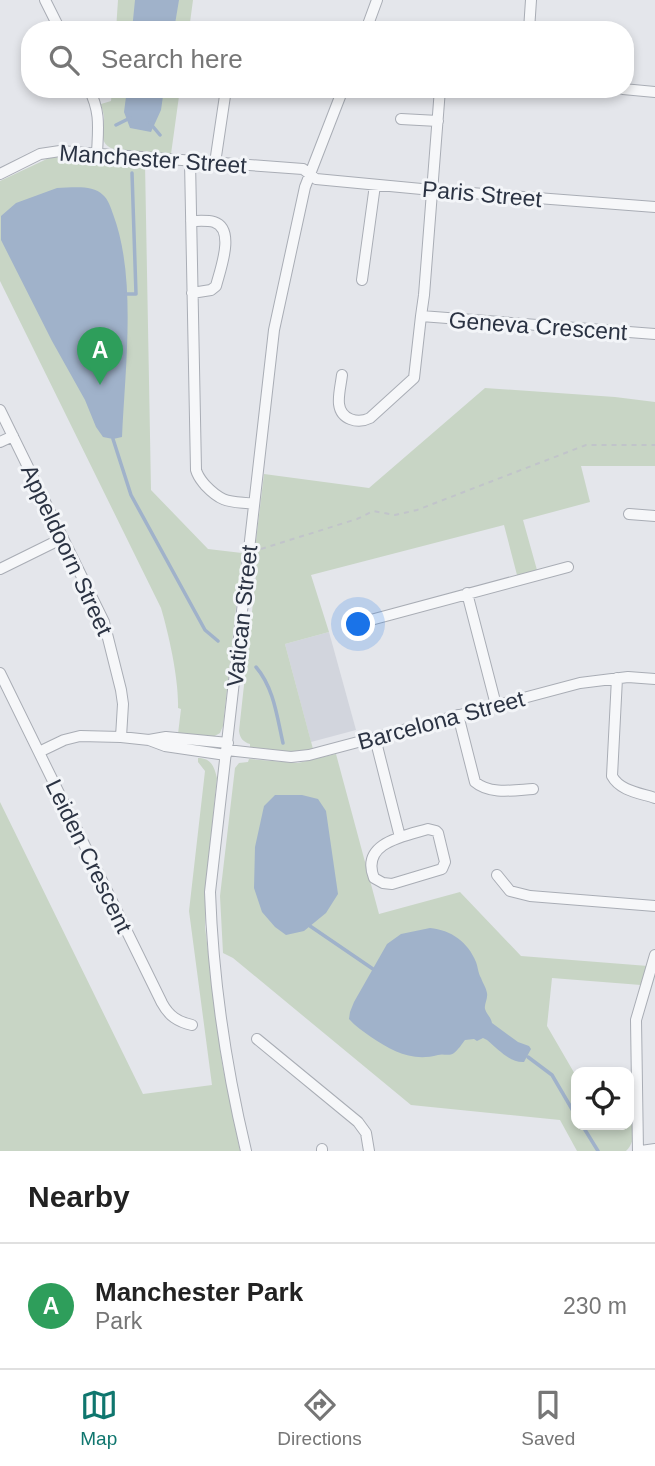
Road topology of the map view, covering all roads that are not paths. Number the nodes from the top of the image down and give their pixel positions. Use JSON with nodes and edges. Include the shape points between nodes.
{"nodes":[{"id":1,"x":45,"y":0,"type":"edge"},
{"id":2,"x":377,"y":0,"type":"edge"},
{"id":3,"x":531,"y":0,"type":"edge"},
{"id":4,"x":56,"y":21,"type":"edge"},
{"id":5,"x":369,"y":21,"type":"edge"},
{"id":6,"x":530,"y":21,"type":"edge"},
{"id":7,"x":634,"y":90,"type":"edge"},
{"id":8,"x":655,"y":92,"type":"edge"},
{"id":9,"x":93,"y":98,"type":"edge"},
{"id":10,"x":225,"y":98,"type":"edge"},
{"id":11,"x":340,"y":98,"type":"edge"},
{"id":12,"x":439,"y":98,"type":"edge"},
{"id":13,"x":401,"y":119,"type":"dead end"},
{"id":14,"x":438,"y":121,"type":"junction"},
{"id":15,"x":97,"y":154,"type":"junction"},
{"id":16,"x":190,"y":161,"type":"junction"},
{"id":17,"x":215,"y":163,"type":"junction"},
{"id":18,"x":1,"y":171,"type":"edge"},
{"id":19,"x":310,"y":174,"type":"junction"},
{"id":20,"x":375,"y":185,"type":"junction"},
{"id":21,"x":432,"y":190,"type":"junction"},
{"id":22,"x":655,"y":207,"type":"edge"},
{"id":23,"x":191,"y":221,"type":"junction"},
{"id":24,"x":362,"y":280,"type":"dead end"},
{"id":25,"x":192,"y":293,"type":"junction"},
{"id":26,"x":421,"y":316,"type":"junction"},
{"id":27,"x":655,"y":334,"type":"edge"},
{"id":28,"x":342,"y":375,"type":"dead end"},
{"id":29,"x":0,"y":410,"type":"edge"},
{"id":30,"x":13,"y":436,"type":"junction"},
{"id":31,"x":0,"y":442,"type":"edge"},
{"id":32,"x":254,"y":504,"type":"junction"},
{"id":33,"x":629,"y":514,"type":"dead end"},
{"id":34,"x":655,"y":516,"type":"edge"},
{"id":35,"x":63,"y":538,"type":"junction"},
{"id":36,"x":568,"y":567,"type":"dead end"},
{"id":37,"x":0,"y":569,"type":"edge"},
{"id":38,"x":467,"y":593,"type":"junction"},
{"id":39,"x":367,"y":621,"type":"dead end"},
{"id":40,"x":0,"y":673,"type":"edge"},
{"id":41,"x":617,"y":678,"type":"junction"},
{"id":42,"x":655,"y":679,"type":"edge"},
{"id":43,"x":496,"y":705,"type":"junction"},
{"id":44,"x":458,"y":715,"type":"junction"},
{"id":45,"x":121,"y":737,"type":"junction"},
{"id":46,"x":375,"y":738,"type":"junction"},
{"id":47,"x":227,"y":749,"type":"junction"},
{"id":48,"x":39,"y":752,"type":"junction"},
{"id":49,"x":533,"y":789,"type":"dead end"},
{"id":50,"x":655,"y":798,"type":"edge"},
{"id":51,"x":400,"y":837,"type":"junction"},
{"id":52,"x":497,"y":875,"type":"dead end"},
{"id":53,"x":655,"y":906,"type":"edge"},
{"id":54,"x":655,"y":955,"type":"edge"},
{"id":55,"x":192,"y":1025,"type":"dead end"},
{"id":56,"x":257,"y":1039,"type":"dead end"},
{"id":57,"x":655,"y":1149,"type":"edge"},
{"id":58,"x":246,"y":1151,"type":"edge"},
{"id":59,"x":369,"y":1151,"type":"edge"},
{"id":60,"x":639,"y":1151,"type":"edge"}],
"edges":[{"from":1,"to":4,"type":"street"},
{"from":2,"to":5,"type":"street"},
{"from":3,"to":6,"type":"street"},
{"from":7,"to":8,"type":"street"},
{"from":9,"to":15,"type":"street","via":[[99,115]]},
{"from":10,"to":17,"type":"street"},
{"from":11,"to":19,"type":"street","name":"Vatican Street"},
{"from":12,"to":14,"type":"street","name":"Geneva Crescent"},
{"from":13,"to":14,"type":"street"},
{"from":14,"to":21,"type":"street","name":"Geneva Crescent"},
{"from":15,"to":16,"type":"street","name":"Manchester Street"},
{"from":15,"to":18,"type":"street","name":"Manchester Street","via":[[51,152]]},
{"from":16,"to":17,"type":"street","name":"Manchester Street"},
{"from":16,"to":23,"type":"street"},
{"from":17,"to":19,"type":"street","name":"Manchester Street","via":[[303,169]]},
{"from":19,"to":20,"type":"street","name":"Paris Street","via":[[316,179]]},
{"from":19,"to":32,"type":"street","name":"Vatican Street","via":[[274,330]]},
{"from":20,"to":21,"type":"street","name":"Paris Street"},
{"from":20,"to":24,"type":"street"},
{"from":21,"to":22,"type":"street","name":"Paris Street"},
{"from":21,"to":26,"type":"street","name":"Geneva Crescent"},
{"from":23,"to":25,"type":"street"},
{"from":23,"to":25,"type":"street","via":[[217,224],[226,237],[216,286]]},
{"from":25,"to":32,"type":"street","via":[[197,473],[221,499]]},
{"from":26,"to":27,"type":"street","name":"Geneva Crescent"},
{"from":26,"to":28,"type":"street","via":[[414,378],[365,421],[354,421],[342,412]]},
{"from":29,"to":30,"type":"street","name":"Appeldoorn Street"},
{"from":30,"to":31,"type":"street"},
{"from":30,"to":35,"type":"street","name":"Appeldoorn Street"},
{"from":32,"to":47,"type":"street","name":"Vatican Street"},
{"from":33,"to":34,"type":"street"},
{"from":35,"to":37,"type":"street"},
{"from":35,"to":45,"type":"street","name":"Appeldoorn Street","via":[[111,643],[123,704]]},
{"from":36,"to":38,"type":"street"},
{"from":38,"to":39,"type":"street"},
{"from":38,"to":43,"type":"street"},
{"from":40,"to":48,"type":"street","name":"Leiden Crescent"},
{"from":41,"to":42,"type":"street","name":"Barcelona Street"},
{"from":41,"to":43,"type":"street","name":"Barcelona Street"},
{"from":41,"to":50,"type":"street","via":[[612,776],[623,788]]},
{"from":43,"to":44,"type":"street","name":"Barcelona Street"},
{"from":44,"to":46,"type":"street","name":"Barcelona Street"},
{"from":44,"to":49,"type":"street","via":[[475,782],[490,790]]},
{"from":45,"to":47,"type":"street","name":"Barcelona Street","via":[[165,746]]},
{"from":45,"to":48,"type":"street","name":"Barcelona Street","via":[[80,736]]},
{"from":46,"to":47,"type":"street","name":"Barcelona Street","via":[[298,757]]},
{"from":46,"to":51,"type":"street"},
{"from":47,"to":58,"type":"street","name":"Vatican Street","via":[[210,892],[211,931],[230,1075]]},
{"from":48,"to":55,"type":"street","name":"Leiden Crescent","via":[[162,1003],[173,1017]]},
{"from":51,"to":51,"type":"street","via":[[374,852],[370,866],[374,878],[392,884],[442,869],[445,862],[436,831]]},
{"from":52,"to":53,"type":"street","via":[[510,891],[530,896]]},
{"from":54,"to":60,"type":"street","via":[[636,1020]]},
{"from":56,"to":59,"type":"street","via":[[358,1122],[366,1133]]},
{"from":57,"to":60,"type":"street"}]}
